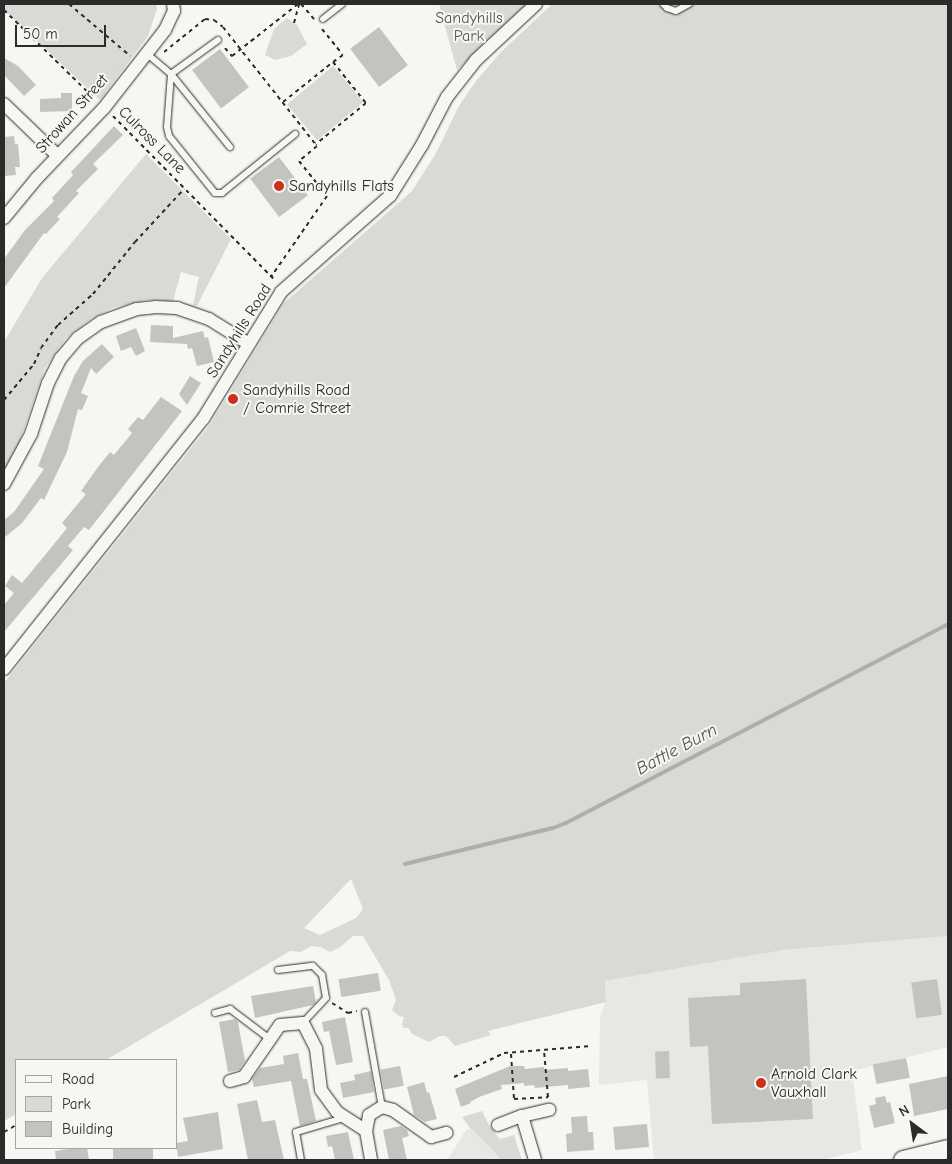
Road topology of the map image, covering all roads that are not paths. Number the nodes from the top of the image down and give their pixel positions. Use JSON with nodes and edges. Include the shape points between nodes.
{"nodes":[{"id":1,"x":174,"y":4,"type":"edge"},
{"id":2,"x":342,"y":4,"type":"edge"},
{"id":3,"x":536,"y":4,"type":"edge"},
{"id":4,"x":663,"y":4,"type":"edge"},
{"id":5,"x":689,"y":4,"type":"edge"},
{"id":6,"x":323,"y":19,"type":"dead end"},
{"id":7,"x":218,"y":40,"type":"road end"},
{"id":8,"x":150,"y":56,"type":"junction"},
{"id":9,"x":171,"y":74,"type":"junction"},
{"id":10,"x":4,"y":104,"type":"edge"},
{"id":11,"x":295,"y":134,"type":"dead end"},
{"id":12,"x":230,"y":147,"type":"dead end"},
{"id":13,"x":57,"y":155,"type":"junction"},
{"id":14,"x":4,"y":218,"type":"edge"},
{"id":15,"x":249,"y":344,"type":"junction"},
{"id":16,"x":4,"y":484,"type":"edge"},
{"id":17,"x":4,"y":670,"type":"edge"},
{"id":18,"x":278,"y":970,"type":"dead end"},
{"id":19,"x":365,"y":1012,"type":"road end"},
{"id":20,"x":215,"y":1013,"type":"dead end"},
{"id":21,"x":303,"y":1023,"type":"junction"},
{"id":22,"x":271,"y":1040,"type":"junction"},
{"id":23,"x":230,"y":1081,"type":"dead end"},
{"id":24,"x":382,"y":1106,"type":"junction"},
{"id":25,"x":549,"y":1110,"type":"dead end"},
{"id":26,"x":522,"y":1116,"type":"junction"},
{"id":27,"x":347,"y":1118,"type":"junction"},
{"id":28,"x":498,"y":1125,"type":"dead end"},
{"id":29,"x":366,"y":1132,"type":"junction"},
{"id":30,"x":446,"y":1133,"type":"dead end"},
{"id":31,"x":948,"y":1149,"type":"edge"},
{"id":32,"x":301,"y":1160,"type":"edge"},
{"id":33,"x":370,"y":1160,"type":"edge"},
{"id":34,"x":536,"y":1160,"type":"edge"},
{"id":35,"x":903,"y":1160,"type":"edge"}],
"edges":[{"from":1,"to":8,"type":"street","name":"Strowan Street","via":[[174,11]]},
{"from":2,"to":6,"type":"lane"},
{"from":3,"to":15,"type":"street","name":"Sandyhills Road","via":[[476,60],[447,97],[390,196],[283,289]]},
{"from":4,"to":5,"type":"lane","via":[[676,11]]},
{"from":7,"to":9,"type":"lane"},
{"from":8,"to":9,"type":"lane"},
{"from":8,"to":13,"type":"street","name":"Strowan Street","via":[[138,63],[104,108]]},
{"from":9,"to":11,"type":"lane","via":[[168,133],[216,193],[222,193]]},
{"from":9,"to":12,"type":"lane"},
{"from":10,"to":13,"type":"street"},
{"from":13,"to":14,"type":"street","name":"Strowan Street"},
{"from":15,"to":16,"type":"street","via":[[209,319],[177,308],[137,309],[101,322],[78,338],[61,358],[48,383],[31,434]]},
{"from":15,"to":17,"type":"street","name":"Sandyhills Road","via":[[197,427]]},
{"from":18,"to":21,"type":"lane","via":[[313,966],[322,975],[326,998]]},
{"from":19,"to":24,"type":"lane"},
{"from":20,"to":22,"type":"lane","via":[[230,1009]]},
{"from":21,"to":22,"type":"street","via":[[280,1025]]},
{"from":21,"to":27,"type":"street","via":[[316,1049],[321,1090],[337,1112]]},
{"from":22,"to":23,"type":"street","via":[[244,1077]]},
{"from":24,"to":29,"type":"street","via":[[369,1115]]},
{"from":24,"to":30,"type":"street","via":[[393,1110],[431,1137]]},
{"from":25,"to":26,"type":"street"},
{"from":26,"to":28,"type":"street"},
{"from":26,"to":34,"type":"street"},
{"from":27,"to":29,"type":"street"},
{"from":27,"to":32,"type":"lane","via":[[296,1132]]},
{"from":29,"to":33,"type":"street"},
{"from":31,"to":35,"type":"street"}]}
